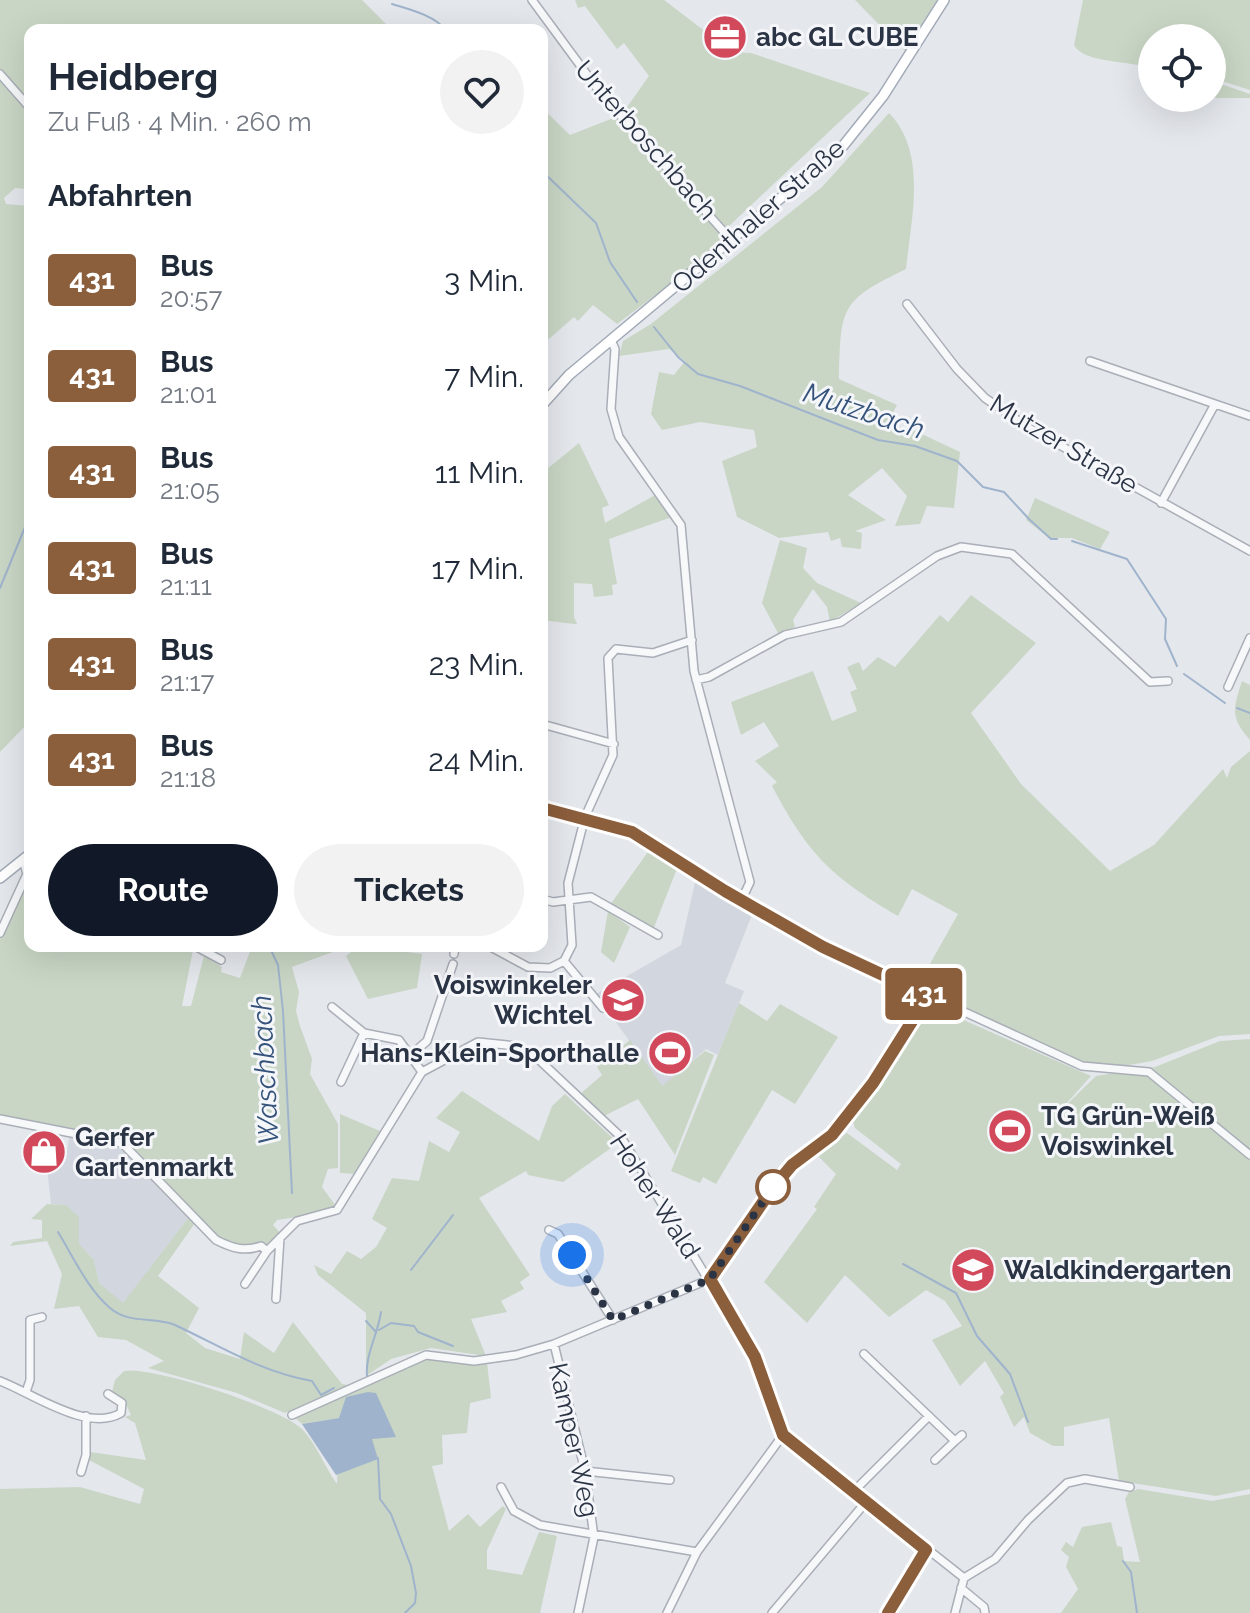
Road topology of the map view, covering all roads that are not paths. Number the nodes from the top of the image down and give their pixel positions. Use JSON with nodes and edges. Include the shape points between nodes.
{"nodes":[{"id":1,"x":532,"y":0,"type":"edge"},
{"id":2,"x":944,"y":0,"type":"edge"},
{"id":3,"x":0,"y":74,"type":"edge"},
{"id":4,"x":24,"y":101,"type":"edge"},
{"id":5,"x":732,"y":241,"type":"junction"},
{"id":6,"x":907,"y":304,"type":"dead end"},
{"id":7,"x":611,"y":340,"type":"junction"},
{"id":8,"x":1090,"y":361,"type":"dead end"},
{"id":9,"x":548,"y":398,"type":"edge"},
{"id":10,"x":1215,"y":404,"type":"junction"},
{"id":11,"x":1250,"y":416,"type":"edge"},
{"id":12,"x":1161,"y":503,"type":"junction"},
{"id":13,"x":1250,"y":551,"type":"edge"},
{"id":14,"x":1250,"y":638,"type":"edge"},
{"id":15,"x":692,"y":640,"type":"junction"},
{"id":16,"x":696,"y":680,"type":"junction"},
{"id":17,"x":1168,"y":681,"type":"dead end"},
{"id":18,"x":1228,"y":687,"type":"dead end"},
{"id":19,"x":548,"y":726,"type":"edge"},
{"id":20,"x":614,"y":744,"type":"junction"},
{"id":21,"x":548,"y":809,"type":"edge"},
{"id":22,"x":585,"y":817,"type":"junction"},
{"id":23,"x":24,"y":859,"type":"edge"},
{"id":24,"x":0,"y":878,"type":"edge"},
{"id":25,"x":24,"y":881,"type":"edge"},
{"id":26,"x":548,"y":899,"type":"edge"},
{"id":27,"x":568,"y":899,"type":"junction"},
{"id":28,"x":742,"y":899,"type":"junction"},
{"id":29,"x":0,"y":933,"type":"edge"},
{"id":30,"x":658,"y":935,"type":"dead end"},
{"id":31,"x":206,"y":952,"type":"edge"},
{"id":32,"x":500,"y":952,"type":"edge"},
{"id":33,"x":454,"y":955,"type":"edge"},
{"id":34,"x":221,"y":960,"type":"dead end"},
{"id":35,"x":564,"y":961,"type":"junction"},
{"id":36,"x":928,"y":996,"type":"junction"},
{"id":37,"x":332,"y":1007,"type":"dead end"},
{"id":38,"x":603,"y":1008,"type":"dead end"},
{"id":39,"x":364,"y":1033,"type":"junction"},
{"id":40,"x":412,"y":1054,"type":"junction"},
{"id":41,"x":422,"y":1072,"type":"junction"},
{"id":42,"x":341,"y":1082,"type":"dead end"},
{"id":43,"x":0,"y":1119,"type":"edge"},
{"id":44,"x":1250,"y":1155,"type":"edge"},
{"id":45,"x":549,"y":1230,"type":"dead end"},
{"id":46,"x":280,"y":1238,"type":"junction"},
{"id":47,"x":267,"y":1251,"type":"junction"},
{"id":48,"x":710,"y":1279,"type":"junction"},
{"id":49,"x":245,"y":1284,"type":"dead end"},
{"id":50,"x":276,"y":1299,"type":"dead end"},
{"id":51,"x":42,"y":1317,"type":"dead end"},
{"id":52,"x":613,"y":1320,"type":"junction"},
{"id":53,"x":554,"y":1344,"type":"junction"},
{"id":54,"x":864,"y":1354,"type":"dead end"},
{"id":55,"x":0,"y":1379,"type":"edge"},
{"id":56,"x":26,"y":1392,"type":"junction"},
{"id":57,"x":108,"y":1394,"type":"dead end"},
{"id":58,"x":292,"y":1415,"type":"dead end"},
{"id":59,"x":86,"y":1416,"type":"junction"},
{"id":60,"x":929,"y":1416,"type":"junction"},
{"id":61,"x":783,"y":1435,"type":"junction"},
{"id":62,"x":935,"y":1460,"type":"dead end"},
{"id":63,"x":585,"y":1471,"type":"junction"},
{"id":64,"x":81,"y":1472,"type":"dead end"},
{"id":65,"x":670,"y":1480,"type":"dead end"},
{"id":66,"x":501,"y":1487,"type":"dead end"},
{"id":67,"x":1130,"y":1487,"type":"dead end"},
{"id":68,"x":852,"y":1493,"type":"junction"},
{"id":69,"x":866,"y":1502,"type":"junction"},
{"id":70,"x":594,"y":1537,"type":"junction"},
{"id":71,"x":926,"y":1550,"type":"junction"},
{"id":72,"x":697,"y":1552,"type":"junction"},
{"id":73,"x":964,"y":1578,"type":"junction"},
{"id":74,"x":961,"y":1588,"type":"junction"},
{"id":75,"x":578,"y":1613,"type":"edge"},
{"id":76,"x":667,"y":1613,"type":"edge"},
{"id":77,"x":772,"y":1613,"type":"edge"},
{"id":78,"x":888,"y":1613,"type":"edge"},
{"id":79,"x":955,"y":1613,"type":"edge"},
{"id":80,"x":985,"y":1613,"type":"edge"}],
"edges":[{"from":1,"to":5,"type":"street","name":"Unterboschbach","via":[[602,95]]},
{"from":2,"to":5,"type":"main road","name":"Odenthaler Straße","via":[[883,96],[843,146]]},
{"from":3,"to":4,"type":"street"},
{"from":5,"to":7,"type":"main road","name":"Odenthaler Straße"},
{"from":6,"to":12,"type":"street","name":"Mutzer Straße","via":[[985,398]]},
{"from":7,"to":9,"type":"main road","name":"Odenthaler Straße"},
{"from":7,"to":15,"type":"street","via":[[611,409],[619,437],[681,525]]},
{"from":8,"to":10,"type":"street"},
{"from":10,"to":11,"type":"street"},
{"from":10,"to":12,"type":"street"},
{"from":12,"to":13,"type":"street","name":"Mutzer Straße"},
{"from":14,"to":18,"type":"street"},
{"from":15,"to":16,"type":"street"},
{"from":15,"to":20,"type":"street","via":[[653,653],[616,649],[610,654]]},
{"from":16,"to":17,"type":"street","via":[[785,635],[841,622],[937,556],[961,547],[1012,554],[1150,682]]},
{"from":16,"to":28,"type":"street","via":[[750,882]]},
{"from":19,"to":20,"type":"street"},
{"from":20,"to":22,"type":"street","via":[[612,762]]},
{"from":21,"to":22,"type":"street"},
{"from":22,"to":27,"type":"street"},
{"from":22,"to":28,"type":"street","via":[[632,832]]},
{"from":23,"to":24,"type":"main road"},
{"from":25,"to":29,"type":"street"},
{"from":26,"to":27,"type":"street"},
{"from":27,"to":30,"type":"street","via":[[591,897]]},
{"from":27,"to":35,"type":"street","via":[[572,945]]},
{"from":28,"to":36,"type":"street","via":[[823,947]]},
{"from":31,"to":34,"type":"street"},
{"from":32,"to":35,"type":"street","via":[[528,967],[550,968]]},
{"from":33,"to":40,"type":"street","via":[[427,1041]]},
{"from":35,"to":38,"type":"street"},
{"from":36,"to":44,"type":"street","via":[[1082,1066],[1149,1072]]},
{"from":36,"to":48,"type":"street","via":[[873,1083],[832,1135],[792,1165],[772,1189]]},
{"from":37,"to":39,"type":"street"},
{"from":39,"to":40,"type":"street","via":[[392,1037]]},
{"from":39,"to":42,"type":"street"},
{"from":40,"to":41,"type":"street"},
{"from":41,"to":46,"type":"street","via":[[337,1210],[297,1221]]},
{"from":41,"to":48,"type":"street","name":"Hoher Wald","via":[[478,1042],[516,1046],[535,1056],[621,1137]]},
{"from":43,"to":47,"type":"street","via":[[122,1143],[216,1240],[231,1248],[261,1246]]},
{"from":45,"to":52,"type":"street","via":[[558,1234]]},
{"from":46,"to":47,"type":"street"},
{"from":46,"to":50,"type":"street"},
{"from":47,"to":49,"type":"street"},
{"from":48,"to":52,"type":"street","name":"Kamper Weg"},
{"from":48,"to":61,"type":"street","name":"Hoher Wald","via":[[755,1357]]},
{"from":51,"to":56,"type":"street","via":[[30,1320]]},
{"from":52,"to":53,"type":"street","name":"Kamper Weg"},
{"from":53,"to":58,"type":"street","name":"Kamper Weg","via":[[474,1361],[426,1355]]},
{"from":53,"to":63,"type":"street","name":"Kamper Weg"},
{"from":54,"to":60,"type":"street"},
{"from":55,"to":56,"type":"street"},
{"from":56,"to":59,"type":"street","via":[[44,1404]]},
{"from":57,"to":59,"type":"street","via":[[122,1403],[121,1413]]},
{"from":59,"to":64,"type":"street"},
{"from":60,"to":62,"type":"street","via":[[958,1438]]},
{"from":60,"to":68,"type":"street"},
{"from":61,"to":68,"type":"street"},
{"from":61,"to":72,"type":"street"},
{"from":63,"to":65,"type":"street"},
{"from":63,"to":70,"type":"street","name":"Kamper Weg"},
{"from":66,"to":70,"type":"street","via":[[514,1511],[527,1520]]},
{"from":67,"to":73,"type":"street","via":[[1085,1479],[1067,1483],[995,1559]]},
{"from":68,"to":69,"type":"street"},
{"from":69,"to":71,"type":"street"},
{"from":69,"to":77,"type":"street"},
{"from":70,"to":72,"type":"street"},
{"from":70,"to":75,"type":"street","name":"Kamper Weg"},
{"from":71,"to":73,"type":"street"},
{"from":71,"to":78,"type":"street"},
{"from":72,"to":76,"type":"street"},
{"from":73,"to":74,"type":"street"},
{"from":74,"to":79,"type":"street"},
{"from":74,"to":80,"type":"street"}]}
